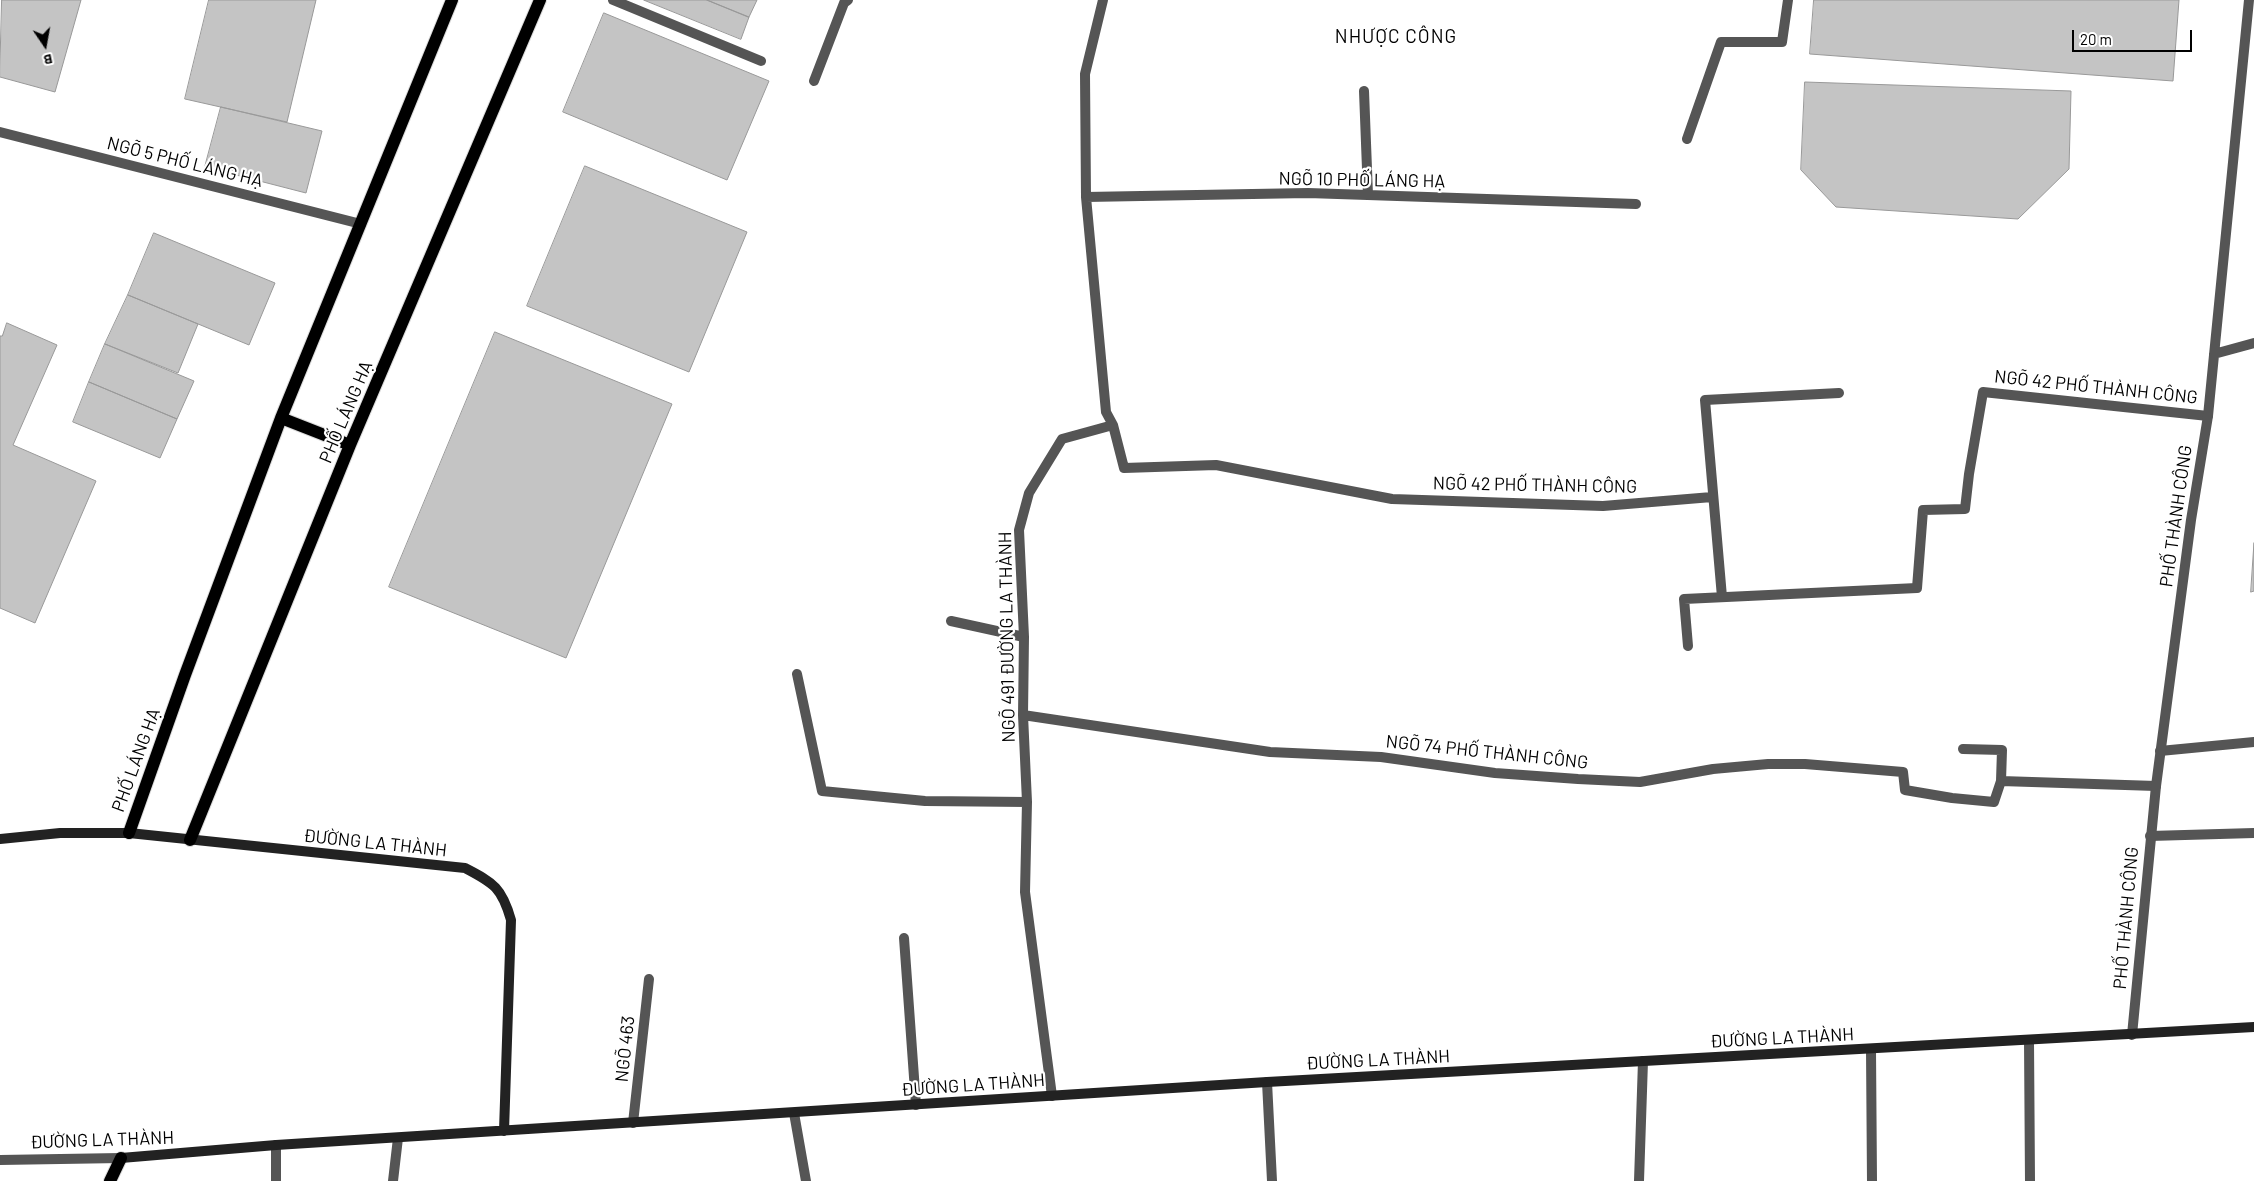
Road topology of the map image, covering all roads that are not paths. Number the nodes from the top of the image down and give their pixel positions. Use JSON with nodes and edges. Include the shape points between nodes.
{"nodes":[{"id":1,"x":452,"y":0,"type":"edge"},
{"id":2,"x":540,"y":0,"type":"edge"},
{"id":3,"x":614,"y":0,"type":"edge"},
{"id":4,"x":848,"y":0,"type":"edge"},
{"id":5,"x":1103,"y":0,"type":"edge"},
{"id":6,"x":1788,"y":0,"type":"edge"},
{"id":7,"x":2249,"y":0,"type":"edge"},
{"id":8,"x":761,"y":61,"type":"dead end"},
{"id":9,"x":814,"y":81,"type":"dead end"},
{"id":10,"x":1364,"y":91,"type":"dead end"},
{"id":11,"x":0,"y":132,"type":"edge"},
{"id":12,"x":1687,"y":139,"type":"dead end"},
{"id":13,"x":1368,"y":195,"type":"junction"},
{"id":14,"x":1086,"y":197,"type":"junction"},
{"id":15,"x":1636,"y":204,"type":"dead end"},
{"id":16,"x":361,"y":224,"type":"junction"},
{"id":17,"x":2254,"y":343,"type":"edge"},
{"id":18,"x":2214,"y":354,"type":"junction"},
{"id":19,"x":1839,"y":393,"type":"dead end"},
{"id":20,"x":2208,"y":416,"type":"junction"},
{"id":21,"x":281,"y":418,"type":"junction"},
{"id":22,"x":1113,"y":425,"type":"junction"},
{"id":23,"x":350,"y":445,"type":"junction"},
{"id":24,"x":1712,"y":497,"type":"junction"},
{"id":25,"x":1722,"y":596,"type":"junction"},
{"id":26,"x":951,"y":621,"type":"dead end"},
{"id":27,"x":1024,"y":637,"type":"junction"},
{"id":28,"x":1688,"y":646,"type":"dead end"},
{"id":29,"x":797,"y":674,"type":"dead end"},
{"id":30,"x":1023,"y":715,"type":"junction"},
{"id":31,"x":2254,"y":742,"type":"edge"},
{"id":32,"x":1964,"y":749,"type":"dead end"},
{"id":33,"x":2160,"y":751,"type":"junction"},
{"id":34,"x":2001,"y":781,"type":"junction"},
{"id":35,"x":2156,"y":786,"type":"junction"},
{"id":36,"x":1027,"y":802,"type":"junction"},
{"id":37,"x":129,"y":833,"type":"junction"},
{"id":38,"x":2254,"y":833,"type":"edge"},
{"id":39,"x":2150,"y":836,"type":"junction"},
{"id":40,"x":0,"y":839,"type":"edge"},
{"id":41,"x":190,"y":840,"type":"junction"},
{"id":42,"x":904,"y":938,"type":"dead end"},
{"id":43,"x":649,"y":979,"type":"dead end"},
{"id":44,"x":2254,"y":1027,"type":"edge"},
{"id":45,"x":2132,"y":1036,"type":"junction"},
{"id":46,"x":2029,"y":1041,"type":"junction"},
{"id":47,"x":1871,"y":1050,"type":"junction"},
{"id":48,"x":1644,"y":1062,"type":"junction"},
{"id":49,"x":1267,"y":1082,"type":"junction"},
{"id":50,"x":1052,"y":1096,"type":"junction"},
{"id":51,"x":916,"y":1105,"type":"junction"},
{"id":52,"x":794,"y":1113,"type":"junction"},
{"id":53,"x":634,"y":1123,"type":"junction"},
{"id":54,"x":504,"y":1131,"type":"junction"},
{"id":55,"x":398,"y":1138,"type":"junction"},
{"id":56,"x":276,"y":1145,"type":"junction"},
{"id":57,"x":121,"y":1158,"type":"junction"},
{"id":58,"x":0,"y":1160,"type":"edge"},
{"id":59,"x":110,"y":1181,"type":"edge"},
{"id":60,"x":276,"y":1181,"type":"edge"},
{"id":61,"x":393,"y":1181,"type":"edge"},
{"id":62,"x":806,"y":1181,"type":"edge"},
{"id":63,"x":1272,"y":1181,"type":"edge"},
{"id":64,"x":1639,"y":1181,"type":"edge"},
{"id":65,"x":1872,"y":1181,"type":"edge"},
{"id":66,"x":2030,"y":1181,"type":"edge"}],
"edges":[{"from":1,"to":16,"type":"main road","name":"PHỐ LÁNG HẠ"},
{"from":2,"to":23,"type":"main road","name":"PHỐ LÁNG HẠ"},
{"from":3,"to":8,"type":"street"},
{"from":4,"to":9,"type":"street","via":[[844,3]]},
{"from":5,"to":14,"type":"street","via":[[1085,74]]},
{"from":6,"to":12,"type":"street","via":[[1782,42],[1721,42]]},
{"from":7,"to":18,"type":"street","name":"PHỐ THÀNH CÔNG"},
{"from":10,"to":13,"type":"street"},
{"from":11,"to":16,"type":"street","name":"NGÕ 5 PHỐ LÁNG HẠ"},
{"from":13,"to":14,"type":"street","name":"NGÕ 10 PHỐ LÁNG HẠ"},
{"from":13,"to":15,"type":"street","name":"NGÕ 10 PHỐ LÁNG HẠ"},
{"from":14,"to":22,"type":"street","via":[[1106,412]]},
{"from":16,"to":21,"type":"main road","name":"PHỐ LÁNG HẠ"},
{"from":17,"to":18,"type":"street"},
{"from":18,"to":20,"type":"street","name":"PHỐ THÀNH CÔNG"},
{"from":19,"to":24,"type":"street","via":[[1705,400]]},
{"from":20,"to":25,"type":"street","name":"NGÕ 42 PHỐ THÀNH CÔNG","via":[[1983,392],[1965,509],[1923,510],[1917,588]]},
{"from":20,"to":33,"type":"street","name":"PHỐ THÀNH CÔNG"},
{"from":21,"to":23,"type":"main road"},
{"from":21,"to":37,"type":"main road","name":"PHỐ LÁNG HẠ"},
{"from":22,"to":24,"type":"street","name":"NGÕ 42 PHỐ THÀNH CÔNG","via":[[1124,468],[1216,465],[1392,499],[1604,506]]},
{"from":22,"to":27,"type":"street","name":"NGÕ 491 ĐƯỜNG LA THÀNH","via":[[1062,439],[1030,493],[1019,530]]},
{"from":23,"to":41,"type":"main road","name":"PHỐ LÁNG HẠ"},
{"from":24,"to":25,"type":"street"},
{"from":25,"to":28,"type":"street","via":[[1684,599]]},
{"from":26,"to":27,"type":"street"},
{"from":27,"to":30,"type":"street","name":"NGÕ 491 ĐƯỜNG LA THÀNH"},
{"from":29,"to":36,"type":"street","via":[[822,790],[925,800]]},
{"from":30,"to":34,"type":"street","name":"NGÕ 74 PHỐ THÀNH CÔNG","via":[[1270,752],[1381,757],[1495,773],[1578,779],[1640,782],[1713,770],[1805,764],[1903,772],[1905,790],[1994,802]]},
{"from":30,"to":36,"type":"street","name":"NGÕ 491 ĐƯỜNG LA THÀNH"},
{"from":31,"to":33,"type":"street"},
{"from":32,"to":34,"type":"street","via":[[2002,750]]},
{"from":33,"to":35,"type":"street","name":"PHỐ THÀNH CÔNG"},
{"from":34,"to":35,"type":"street"},
{"from":35,"to":39,"type":"street","name":"PHỐ THÀNH CÔNG"},
{"from":36,"to":50,"type":"street","name":"NGÕ 491 ĐƯỜNG LA THÀNH","via":[[1025,892]]},
{"from":37,"to":40,"type":"main road","name":"ĐƯỜNG LA THÀNH","via":[[60,833]]},
{"from":37,"to":41,"type":"main road","name":"ĐƯỜNG LA THÀNH"},
{"from":38,"to":39,"type":"street"},
{"from":39,"to":45,"type":"street","name":"PHỐ THÀNH CÔNG"},
{"from":41,"to":54,"type":"main road","name":"ĐƯỜNG LA THÀNH","via":[[465,868],[486,879],[504,897],[511,920]]},
{"from":42,"to":51,"type":"street"},
{"from":43,"to":53,"type":"street","name":"NGÕ 463"},
{"from":44,"to":45,"type":"main road","name":"ĐƯỜNG LA THÀNH"},
{"from":45,"to":46,"type":"main road","name":"ĐƯỜNG LA THÀNH"},
{"from":46,"to":47,"type":"main road","name":"ĐƯỜNG LA THÀNH"},
{"from":46,"to":66,"type":"street"},
{"from":47,"to":48,"type":"main road","name":"ĐƯỜNG LA THÀNH"},
{"from":47,"to":65,"type":"street"},
{"from":48,"to":49,"type":"main road","name":"ĐƯỜNG LA THÀNH"},
{"from":48,"to":64,"type":"street"},
{"from":49,"to":50,"type":"main road","name":"ĐƯỜNG LA THÀNH"},
{"from":49,"to":63,"type":"street"},
{"from":50,"to":51,"type":"main road","name":"ĐƯỜNG LA THÀNH"},
{"from":51,"to":52,"type":"main road","name":"ĐƯỜNG LA THÀNH"},
{"from":52,"to":53,"type":"main road","name":"ĐƯỜNG LA THÀNH"},
{"from":52,"to":62,"type":"street"},
{"from":53,"to":54,"type":"main road","name":"ĐƯỜNG LA THÀNH"},
{"from":54,"to":55,"type":"main road","name":"ĐƯỜNG LA THÀNH"},
{"from":55,"to":56,"type":"main road","name":"ĐƯỜNG LA THÀNH"},
{"from":55,"to":61,"type":"street"},
{"from":56,"to":57,"type":"main road","name":"ĐƯỜNG LA THÀNH"},
{"from":56,"to":60,"type":"street"},
{"from":57,"to":58,"type":"street","name":"ĐƯỜNG LA THÀNH"},
{"from":57,"to":59,"type":"main road"}]}
